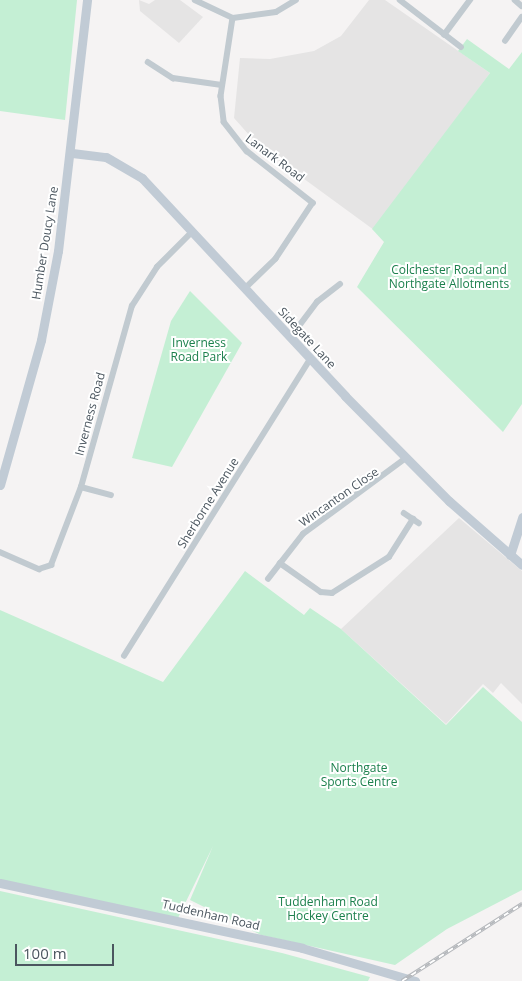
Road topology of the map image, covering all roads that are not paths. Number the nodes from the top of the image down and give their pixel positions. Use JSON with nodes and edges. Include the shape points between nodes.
{"nodes":[{"id":1,"x":86,"y":0,"type":"edge"},
{"id":2,"x":194,"y":0,"type":"edge"},
{"id":3,"x":296,"y":0,"type":"edge"},
{"id":4,"x":400,"y":0,"type":"edge"},
{"id":5,"x":470,"y":0,"type":"edge"},
{"id":6,"x":515,"y":0,"type":"edge"},
{"id":7,"x":522,"y":6,"type":"edge"},
{"id":8,"x":522,"y":17,"type":"edge"},
{"id":9,"x":233,"y":18,"type":"junction"},
{"id":10,"x":444,"y":35,"type":"junction"},
{"id":11,"x":505,"y":41,"type":"dead end"},
{"id":12,"x":461,"y":47,"type":"dead end"},
{"id":13,"x":148,"y":62,"type":"dead end"},
{"id":14,"x":222,"y":85,"type":"junction"},
{"id":15,"x":72,"y":153,"type":"junction"},
{"id":16,"x":192,"y":232,"type":"junction"},
{"id":17,"x":340,"y":284,"type":"dead end"},
{"id":18,"x":245,"y":289,"type":"junction"},
{"id":19,"x":290,"y":338,"type":"junction"},
{"id":20,"x":310,"y":360,"type":"junction"},
{"id":21,"x":406,"y":458,"type":"junction"},
{"id":22,"x":0,"y":485,"type":"edge"},
{"id":23,"x":81,"y":487,"type":"junction"},
{"id":24,"x":111,"y":495,"type":"dead end"},
{"id":25,"x":404,"y":513,"type":"dead end"},
{"id":26,"x":522,"y":517,"type":"edge"},
{"id":27,"x":413,"y":519,"type":"junction"},
{"id":28,"x":419,"y":523,"type":"dead end"},
{"id":29,"x":515,"y":530,"type":"junction"},
{"id":30,"x":499,"y":546,"type":"junction"},
{"id":31,"x":0,"y":552,"type":"edge"},
{"id":32,"x":510,"y":555,"type":"junction"},
{"id":33,"x":280,"y":563,"type":"junction"},
{"id":34,"x":522,"y":565,"type":"edge"},
{"id":35,"x":268,"y":579,"type":"dead end"},
{"id":36,"x":124,"y":656,"type":"dead end"},
{"id":37,"x":0,"y":883,"type":"edge"},
{"id":38,"x":415,"y":981,"type":"edge"}],
"edges":[{"from":1,"to":15,"type":"street","name":"Humber Doucy Lane"},
{"from":2,"to":9,"type":"street"},
{"from":3,"to":9,"type":"street","via":[[270,14]]},
{"from":4,"to":10,"type":"street"},
{"from":5,"to":10,"type":"street"},
{"from":6,"to":7,"type":"street"},
{"from":8,"to":11,"type":"street"},
{"from":9,"to":14,"type":"street","name":"Lanark Road"},
{"from":10,"to":12,"type":"street"},
{"from":13,"to":14,"type":"street","via":[[173,78]]},
{"from":14,"to":18,"type":"street","name":"Lanark Road","via":[[221,109],[229,133],[313,203],[276,259]]},
{"from":15,"to":16,"type":"street","name":"Sidegate Lane","via":[[106,157],[133,170]]},
{"from":15,"to":22,"type":"street","name":"Humber Doucy Lane","via":[[41,340]]},
{"from":16,"to":18,"type":"street","name":"Sidegate Lane"},
{"from":16,"to":23,"type":"street","name":"Inverness Road","via":[[157,267],[132,306]]},
{"from":17,"to":19,"type":"street","via":[[317,302]]},
{"from":18,"to":19,"type":"street","name":"Sidegate Lane"},
{"from":19,"to":20,"type":"street","name":"Sidegate Lane"},
{"from":20,"to":21,"type":"street","name":"Sidegate Lane"},
{"from":20,"to":36,"type":"street","name":"Sherborne Avenue"},
{"from":21,"to":30,"type":"street","name":"Sidegate Lane"},
{"from":21,"to":33,"type":"street","name":"Wincanton Close","via":[[384,478],[308,529]]},
{"from":23,"to":24,"type":"street"},
{"from":23,"to":31,"type":"street","name":"Inverness Road","via":[[49,567],[39,569]]},
{"from":25,"to":27,"type":"street"},
{"from":26,"to":29,"type":"street"},
{"from":27,"to":28,"type":"street"},
{"from":27,"to":33,"type":"street","via":[[389,557],[332,593],[321,592]]},
{"from":29,"to":30,"type":"street"},
{"from":29,"to":32,"type":"street"},
{"from":30,"to":32,"type":"street","name":"Sidegate Lane"},
{"from":32,"to":34,"type":"street","name":"Sidegate Lane"},
{"from":33,"to":35,"type":"street","name":"Wincanton Close"},
{"from":37,"to":38,"type":"street","name":"Tuddenham Road","via":[[360,964]]}]}
